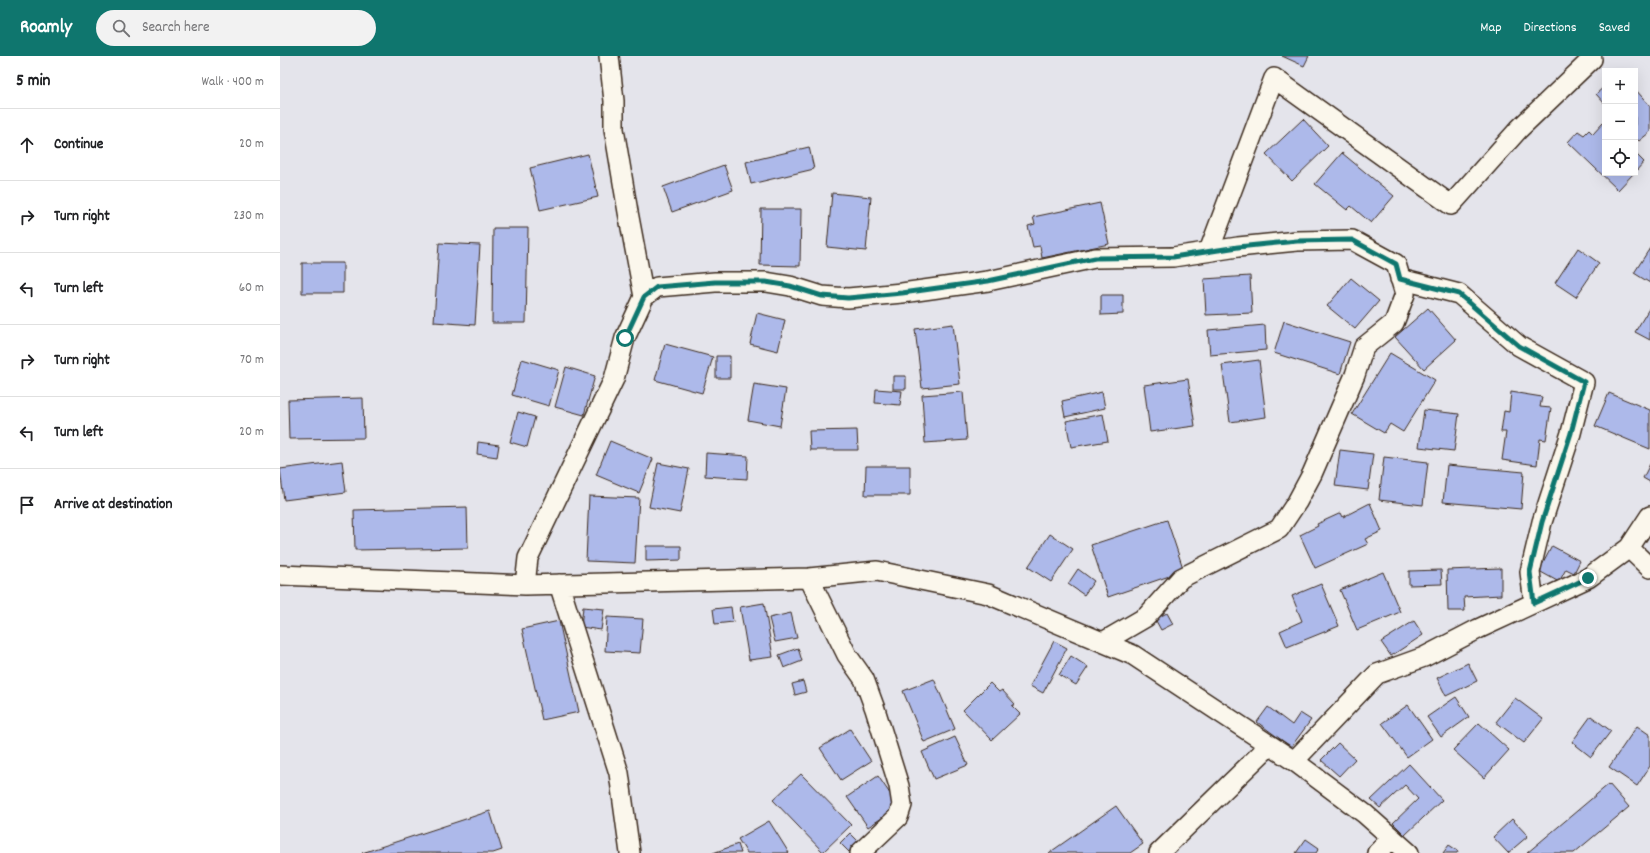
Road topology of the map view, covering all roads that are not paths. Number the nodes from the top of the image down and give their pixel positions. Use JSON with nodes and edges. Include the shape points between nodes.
{"nodes":[{"id":1,"x":609,"y":56,"type":"edge"},
{"id":2,"x":1592,"y":59,"type":"dead end"},
{"id":3,"x":1209,"y":252,"type":"junction"},
{"id":4,"x":1400,"y":279,"type":"junction"},
{"id":5,"x":644,"y":297,"type":"junction"},
{"id":6,"x":1650,"y":516,"type":"edge"},
{"id":7,"x":1629,"y":548,"type":"junction"},
{"id":8,"x":1650,"y":568,"type":"edge"},
{"id":9,"x":280,"y":575,"type":"edge"},
{"id":10,"x":809,"y":578,"type":"junction"},
{"id":11,"x":558,"y":584,"type":"junction"},
{"id":12,"x":525,"y":585,"type":"junction"},
{"id":13,"x":1534,"y":603,"type":"junction"},
{"id":14,"x":1103,"y":642,"type":"junction"},
{"id":15,"x":1270,"y":745,"type":"junction"},
{"id":16,"x":1294,"y":761,"type":"junction"},
{"id":17,"x":1392,"y":838,"type":"junction"},
{"id":18,"x":630,"y":853,"type":"edge"},
{"id":19,"x":860,"y":853,"type":"edge"},
{"id":20,"x":1159,"y":853,"type":"edge"},
{"id":21,"x":1377,"y":853,"type":"edge"},
{"id":22,"x":1409,"y":853,"type":"edge"}],
"edges":[{"from":1,"to":5,"type":"street","via":[[614,129]]},
{"from":2,"to":3,"type":"street","via":[[1519,130],[1451,205],[1274,78]]},
{"from":3,"to":4,"type":"street","via":[[1297,241],[1352,240],[1396,264]]},
{"from":3,"to":5,"type":"street","via":[[1173,257],[1095,258],[988,281],[856,297],[822,296],[766,282],[715,282],[657,287]]},
{"from":4,"to":13,"type":"street","via":[[1459,294],[1519,346],[1584,382],[1571,433],[1542,522],[1530,572]]},
{"from":4,"to":14,"type":"street","via":[[1405,294],[1394,324],[1364,347],[1355,375],[1312,474],[1279,529],[1181,578],[1146,618]]},
{"from":5,"to":12,"type":"street","via":[[625,338],[614,379],[528,558]]},
{"from":6,"to":7,"type":"street"},
{"from":7,"to":8,"type":"street"},
{"from":7,"to":13,"type":"street","via":[[1588,578]]},
{"from":9,"to":12,"type":"street"},
{"from":10,"to":11,"type":"street"},
{"from":10,"to":14,"type":"street","via":[[876,571],[988,594]]},
{"from":10,"to":19,"type":"street","via":[[847,655],[864,679],[899,786],[902,806],[898,817]]},
{"from":11,"to":12,"type":"street"},
{"from":11,"to":18,"type":"street","via":[[619,773]]},
{"from":13,"to":16,"type":"street","via":[[1424,657],[1377,674]]},
{"from":14,"to":15,"type":"street","via":[[1133,655]]},
{"from":15,"to":16,"type":"street"},
{"from":15,"to":20,"type":"street"},
{"from":16,"to":17,"type":"street","via":[[1366,814]]},
{"from":17,"to":21,"type":"street"},
{"from":17,"to":22,"type":"street"}]}
